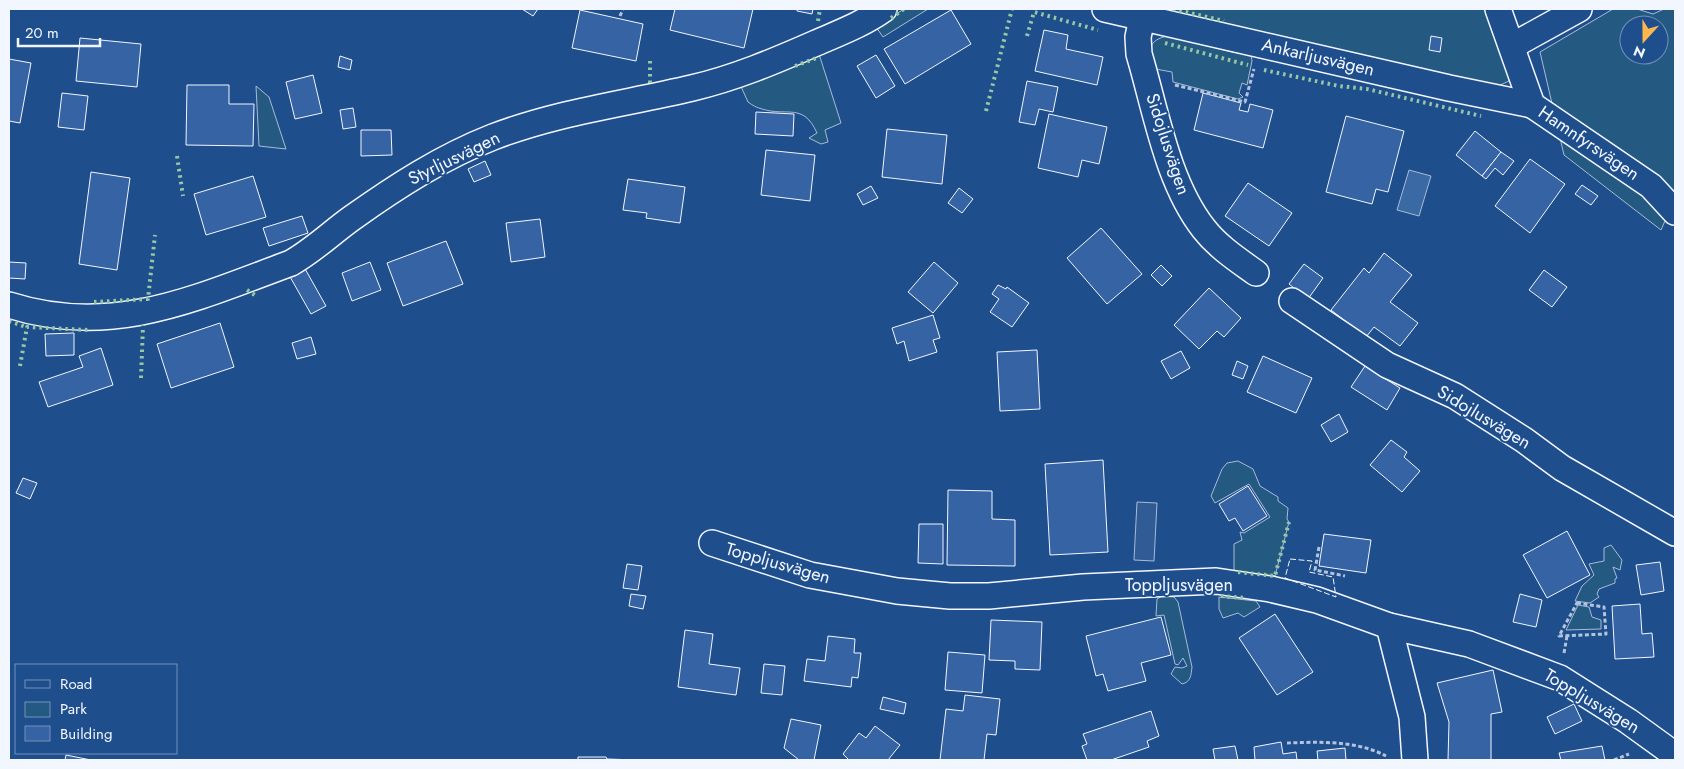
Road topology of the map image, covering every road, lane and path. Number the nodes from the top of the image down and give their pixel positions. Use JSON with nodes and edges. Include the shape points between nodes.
{"nodes":[{"id":1,"x":623,"y":9,"type":"edge"},
{"id":2,"x":884,"y":9,"type":"edge"},
{"id":3,"x":1105,"y":9,"type":"edge"},
{"id":4,"x":1498,"y":9,"type":"edge"},
{"id":5,"x":1579,"y":9,"type":"edge"},
{"id":6,"x":620,"y":16,"type":"dead end"},
{"id":7,"x":1142,"y":18,"type":"junction"},
{"id":8,"x":1260,"y":43,"type":"junction"},
{"id":9,"x":1512,"y":46,"type":"junction"},
{"id":10,"x":1174,"y":85,"type":"dead end"},
{"id":11,"x":1532,"y":105,"type":"junction"},
{"id":12,"x":1675,"y":212,"type":"edge"},
{"id":13,"x":1256,"y":273,"type":"dead end"},
{"id":14,"x":1292,"y":301,"type":"dead end"},
{"id":15,"x":9,"y":305,"type":"edge"},
{"id":16,"x":1675,"y":533,"type":"edge"},
{"id":17,"x":712,"y":543,"type":"dead end"},
{"id":18,"x":1319,"y":546,"type":"dead end"},
{"id":19,"x":1345,"y":576,"type":"dead end"},
{"id":20,"x":1389,"y":626,"type":"junction"},
{"id":21,"x":1606,"y":634,"type":"joint"},
{"id":22,"x":1287,"y":743,"type":"dead end"},
{"id":23,"x":1675,"y":754,"type":"edge"},
{"id":24,"x":1386,"y":756,"type":"dead end"},
{"id":25,"x":1415,"y":760,"type":"edge"}],
"edges":[{"from":1,"to":6,"type":"path"},
{"from":2,"to":15,"type":"street","name":"Styrljusvägen","via":[[847,30],[729,78],[571,112],[493,137],[430,166],[291,263],[184,302],[146,312],[86,317],[43,314]]},
{"from":3,"to":7,"type":"street","name":"Ankarljusvägen"},
{"from":4,"to":9,"type":"street","name":"Hamnfyrsvägen"},
{"from":5,"to":9,"type":"street"},
{"from":7,"to":8,"type":"street","name":"Ankarljusvägen"},
{"from":7,"to":13,"type":"street","name":"Sidojlusvägen","via":[[1139,54],[1180,193],[1204,230]]},
{"from":8,"to":10,"type":"path","via":[[1245,102]]},
{"from":8,"to":11,"type":"street","name":"Ankarljusvägen"},
{"from":9,"to":11,"type":"street","name":"Hamnfyrsvägen"},
{"from":11,"to":12,"type":"street","name":"Hamnfyrsvägen","via":[[1651,186]]},
{"from":14,"to":16,"type":"street","name":"Sidojlusvägen","via":[[1387,364],[1455,396],[1562,468]]},
{"from":17,"to":20,"type":"street","name":"Toppljusvägen","via":[[810,575],[897,591],[989,596],[1082,587],[1216,581],[1317,600]]},
{"from":18,"to":19,"type":"path","via":[[1315,570]]},
{"from":20,"to":23,"type":"street","name":"Toppljusvägen","via":[[1469,644],[1560,678]]},
{"from":20,"to":25,"type":"street","via":[[1411,711]]},
{"from":21,"to":21,"type":"path","via":[[1604,607],[1577,603],[1559,636]]},
{"from":22,"to":24,"type":"path","via":[[1342,744]]}]}
